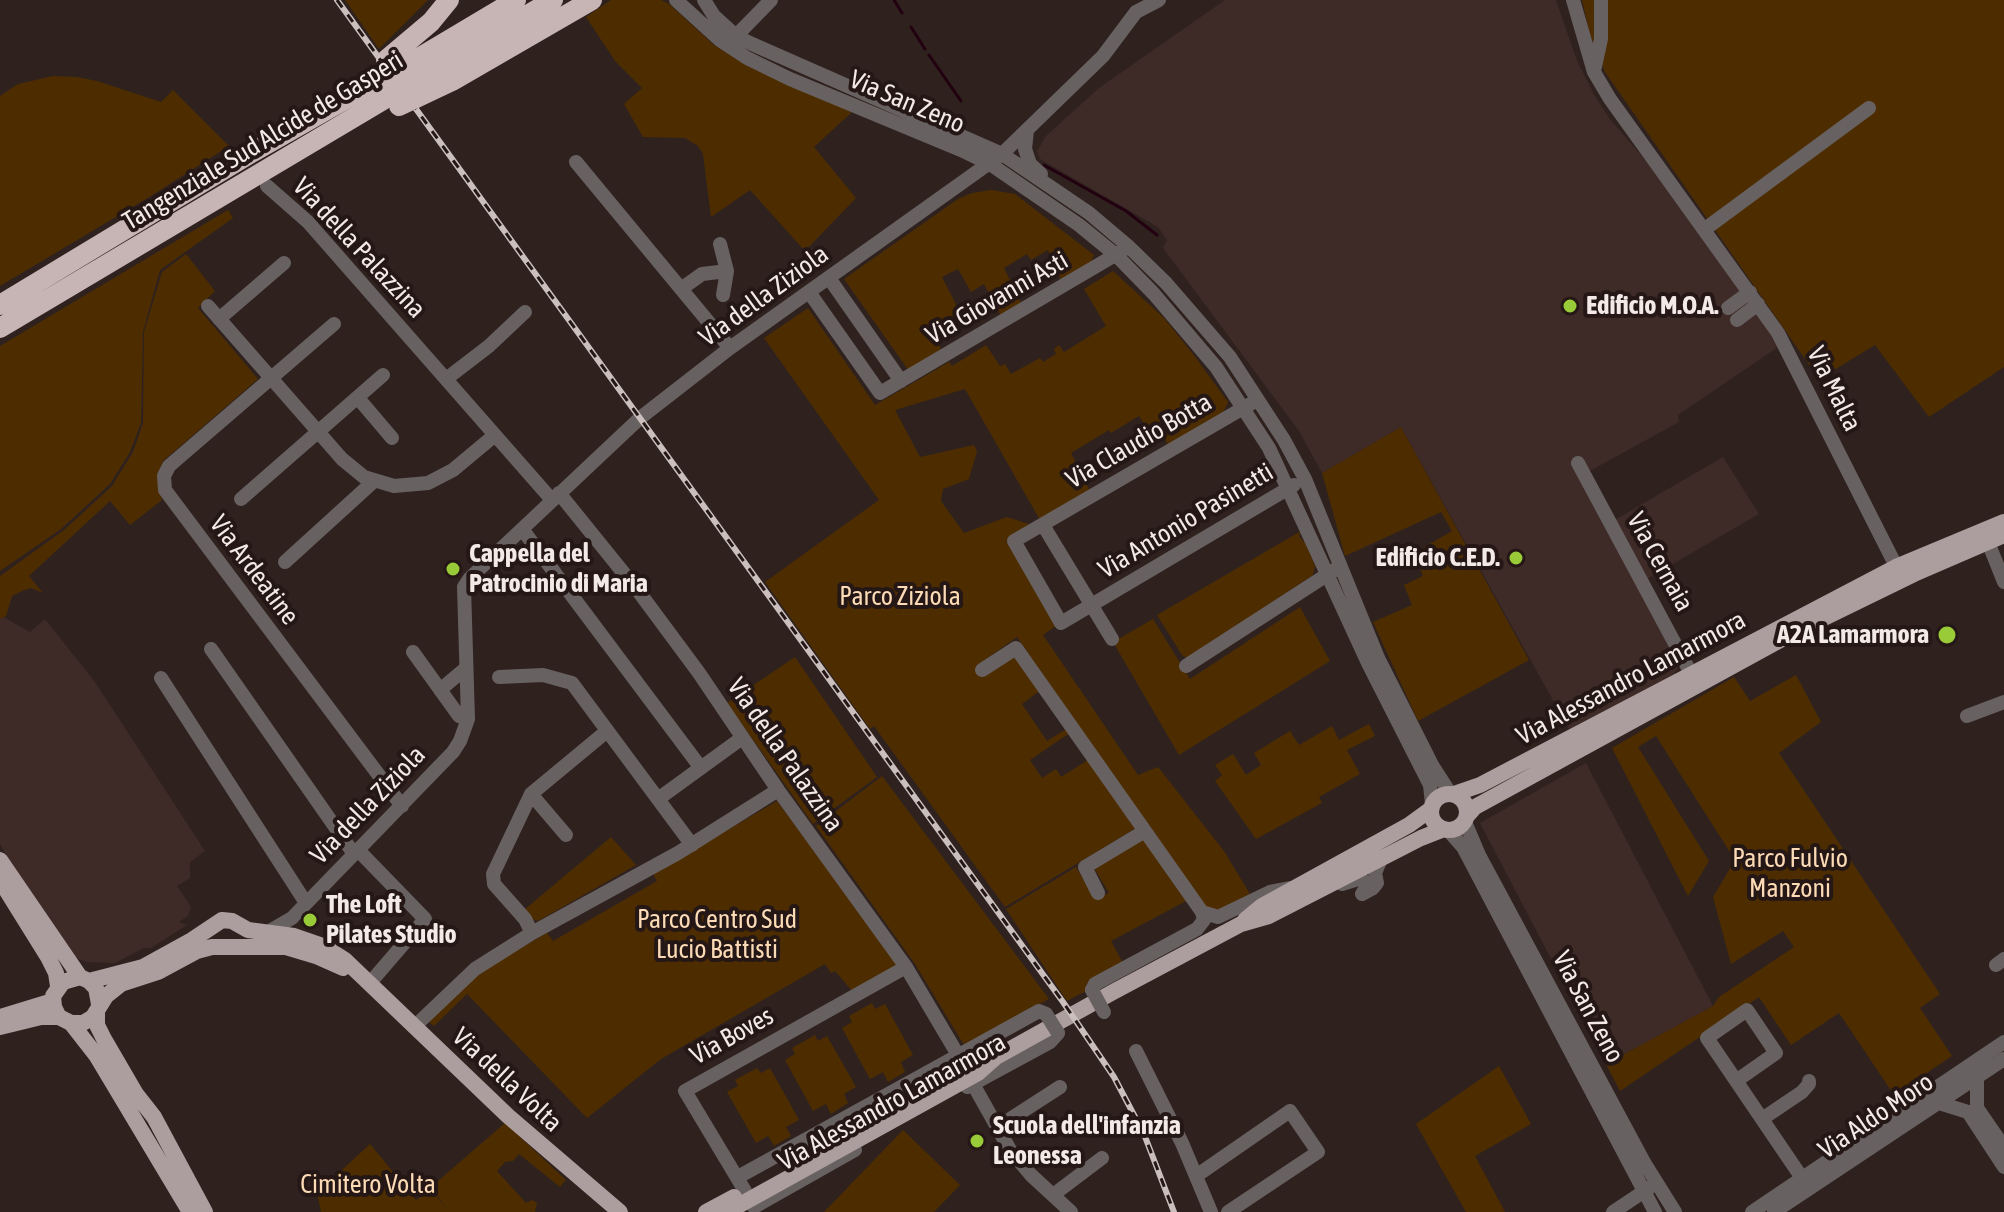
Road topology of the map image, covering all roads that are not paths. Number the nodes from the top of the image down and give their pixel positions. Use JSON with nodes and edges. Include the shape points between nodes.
{"nodes":[{"id":1,"x":449,"y":0,"type":"edge"},
{"id":2,"x":516,"y":0,"type":"edge"},
{"id":3,"x":553,"y":0,"type":"edge"},
{"id":4,"x":592,"y":0,"type":"edge"},
{"id":5,"x":676,"y":0,"type":"edge"},
{"id":6,"x":704,"y":0,"type":"edge"},
{"id":7,"x":771,"y":0,"type":"edge"},
{"id":8,"x":1159,"y":0,"type":"edge"},
{"id":9,"x":1573,"y":0,"type":"edge"},
{"id":10,"x":1601,"y":0,"type":"edge"},
{"id":11,"x":1132,"y":6,"type":"edge"},
{"id":12,"x":736,"y":36,"type":"junction"},
{"id":13,"x":1594,"y":72,"type":"junction"},
{"id":14,"x":393,"y":83,"type":"junction"},
{"id":15,"x":1869,"y":108,"type":"dead end"},
{"id":16,"x":1027,"y":130,"type":"junction"},
{"id":17,"x":946,"y":143,"type":"junction"},
{"id":18,"x":1002,"y":154,"type":"junction"},
{"id":19,"x":576,"y":162,"type":"dead end"},
{"id":20,"x":990,"y":164,"type":"junction"},
{"id":21,"x":263,"y":178,"type":"junction"},
{"id":22,"x":960,"y":185,"type":"junction"},
{"id":23,"x":1070,"y":201,"type":"junction"},
{"id":24,"x":1714,"y":223,"type":"junction"},
{"id":25,"x":720,"y":244,"type":"dead end"},
{"id":26,"x":1128,"y":246,"type":"junction"},
{"id":27,"x":1117,"y":256,"type":"junction"},
{"id":28,"x":284,"y":263,"type":"dead end"},
{"id":29,"x":727,"y":271,"type":"junction"},
{"id":30,"x":829,"y":278,"type":"junction"},
{"id":31,"x":681,"y":289,"type":"junction"},
{"id":32,"x":809,"y":292,"type":"junction"},
{"id":33,"x":723,"y":295,"type":"dead end"},
{"id":34,"x":1754,"y":298,"type":"junction"},
{"id":35,"x":0,"y":304,"type":"edge"},
{"id":36,"x":208,"y":306,"type":"dead end"},
{"id":37,"x":525,"y":312,"type":"dead end"},
{"id":38,"x":1732,"y":314,"type":"dead end"},
{"id":39,"x":219,"y":319,"type":"junction"},
{"id":40,"x":334,"y":324,"type":"dead end"},
{"id":41,"x":0,"y":328,"type":"edge"},
{"id":42,"x":730,"y":348,"type":"junction"},
{"id":43,"x":383,"y":375,"type":"dead end"},
{"id":44,"x":271,"y":379,"type":"junction"},
{"id":45,"x":446,"y":379,"type":"junction"},
{"id":46,"x":901,"y":381,"type":"junction"},
{"id":47,"x":358,"y":398,"type":"junction"},
{"id":48,"x":1259,"y":399,"type":"junction"},
{"id":49,"x":1244,"y":408,"type":"junction"},
{"id":50,"x":318,"y":431,"type":"junction"},
{"id":51,"x":495,"y":435,"type":"junction"},
{"id":52,"x":392,"y":438,"type":"dead end"},
{"id":53,"x":1578,"y":463,"type":"dead end"},
{"id":54,"x":1305,"y":479,"type":"junction"},
{"id":55,"x":374,"y":481,"type":"junction"},
{"id":56,"x":1289,"y":488,"type":"junction"},
{"id":57,"x":555,"y":496,"type":"junction"},
{"id":58,"x":241,"y":499,"type":"dead end"},
{"id":59,"x":2004,"y":522,"type":"edge"},
{"id":60,"x":1043,"y":525,"type":"junction"},
{"id":61,"x":522,"y":529,"type":"junction"},
{"id":62,"x":2004,"y":535,"type":"edge"},
{"id":63,"x":1988,"y":542,"type":"junction"},
{"id":64,"x":285,"y":562,"type":"dead end"},
{"id":65,"x":1334,"y":570,"type":"junction"},
{"id":66,"x":1900,"y":573,"type":"junction"},
{"id":67,"x":2004,"y":582,"type":"edge"},
{"id":68,"x":1092,"y":605,"type":"junction"},
{"id":69,"x":1061,"y":623,"type":"joint"},
{"id":70,"x":1112,"y":639,"type":"dead end"},
{"id":71,"x":211,"y":649,"type":"dead end"},
{"id":72,"x":413,"y":652,"type":"dead end"},
{"id":73,"x":1186,"y":666,"type":"dead end"},
{"id":74,"x":466,"y":668,"type":"junction"},
{"id":75,"x":982,"y":670,"type":"dead end"},
{"id":76,"x":499,"y":677,"type":"dead end"},
{"id":77,"x":161,"y":678,"type":"dead end"},
{"id":78,"x":1694,"y":679,"type":"junction"},
{"id":79,"x":440,"y":690,"type":"junction"},
{"id":80,"x":2004,"y":702,"type":"edge"},
{"id":81,"x":1967,"y":716,"type":"dead end"},
{"id":82,"x":468,"y":719,"type":"junction"},
{"id":83,"x":607,"y":731,"type":"junction"},
{"id":84,"x":742,"y":738,"type":"junction"},
{"id":85,"x":701,"y":768,"type":"junction"},
{"id":86,"x":778,"y":790,"type":"junction"},
{"id":87,"x":1452,"y":793,"type":"junction"},
{"id":88,"x":531,"y":794,"type":"junction"},
{"id":89,"x":658,"y":799,"type":"junction"},
{"id":90,"x":402,"y":806,"type":"junction"},
{"id":91,"x":1432,"y":807,"type":"junction"},
{"id":92,"x":1466,"y":819,"type":"junction"},
{"id":93,"x":1446,"y":830,"type":"junction"},
{"id":94,"x":1145,"y":831,"type":"junction"},
{"id":95,"x":566,"y":835,"type":"dead end"},
{"id":96,"x":692,"y":845,"type":"junction"},
{"id":97,"x":356,"y":852,"type":"junction"},
{"id":98,"x":0,"y":860,"type":"edge"},
{"id":99,"x":0,"y":880,"type":"edge"},
{"id":100,"x":1295,"y":887,"type":"junction"},
{"id":101,"x":1098,"y":893,"type":"dead end"},
{"id":102,"x":306,"y":903,"type":"junction"},
{"id":103,"x":1202,"y":912,"type":"junction"},
{"id":104,"x":236,"y":924,"type":"junction"},
{"id":105,"x":1241,"y":924,"type":"junction"},
{"id":106,"x":213,"y":927,"type":"junction"},
{"id":107,"x":532,"y":933,"type":"junction"},
{"id":108,"x":276,"y":934,"type":"junction"},
{"id":109,"x":256,"y":945,"type":"junction"},
{"id":110,"x":227,"y":946,"type":"junction"},
{"id":111,"x":906,"y":967,"type":"junction"},
{"id":112,"x":84,"y":979,"type":"junction"},
{"id":113,"x":367,"y":982,"type":"junction"},
{"id":114,"x":60,"y":1007,"type":"junction"},
{"id":115,"x":98,"y":1008,"type":"junction"},
{"id":116,"x":1104,"y":1012,"type":"dead end"},
{"id":117,"x":0,"y":1017,"type":"edge"},
{"id":118,"x":0,"y":1027,"type":"edge"},
{"id":119,"x":414,"y":1027,"type":"junction"},
{"id":120,"x":2001,"y":1050,"type":"edge"},
{"id":121,"x":1136,"y":1051,"type":"dead end"},
{"id":122,"x":958,"y":1055,"type":"junction"},
{"id":123,"x":1977,"y":1077,"type":"junction"},
{"id":124,"x":1736,"y":1081,"type":"junction"},
{"id":125,"x":1809,"y":1081,"type":"dead end"},
{"id":126,"x":973,"y":1084,"type":"junction"},
{"id":127,"x":1957,"y":1084,"type":"junction"},
{"id":128,"x":1060,"y":1087,"type":"dead end"},
{"id":129,"x":1939,"y":1103,"type":"junction"},
{"id":130,"x":1973,"y":1110,"type":"junction"},
{"id":131,"x":1762,"y":1119,"type":"junction"},
{"id":132,"x":998,"y":1127,"type":"junction"},
{"id":133,"x":2004,"y":1147,"type":"edge"},
{"id":134,"x":1102,"y":1158,"type":"dead end"},
{"id":135,"x":2004,"y":1167,"type":"edge"},
{"id":136,"x":1196,"y":1176,"type":"junction"},
{"id":137,"x":1802,"y":1178,"type":"junction"},
{"id":138,"x":1657,"y":1183,"type":"junction"},
{"id":139,"x":744,"y":1189,"type":"junction"},
{"id":140,"x":1643,"y":1191,"type":"junction"},
{"id":141,"x":1053,"y":1195,"type":"junction"},
{"id":142,"x":190,"y":1212,"type":"edge"},
{"id":143,"x":205,"y":1212,"type":"edge"},
{"id":144,"x":620,"y":1212,"type":"edge"},
{"id":145,"x":706,"y":1212,"type":"edge"},
{"id":146,"x":727,"y":1212,"type":"edge"},
{"id":147,"x":1071,"y":1212,"type":"edge"},
{"id":148,"x":1211,"y":1212,"type":"edge"},
{"id":149,"x":1228,"y":1212,"type":"edge"},
{"id":150,"x":1613,"y":1212,"type":"edge"},
{"id":151,"x":1655,"y":1212,"type":"edge"},
{"id":152,"x":1675,"y":1212,"type":"edge"},
{"id":153,"x":1752,"y":1212,"type":"edge"},
{"id":154,"x":1774,"y":1212,"type":"edge"}],
"edges":[{"from":1,"to":14,"type":"highway"},
{"from":2,"to":14,"type":"highway","name":"Tangenziale Sud Alcide de Gasperi"},
{"from":3,"to":14,"type":"highway","name":"Tangenziale Sud Alcide de Gasperi"},
{"from":4,"to":14,"type":"highway","via":[[452,81]]},
{"from":5,"to":17,"type":"street","name":"Via San Zeno","via":[[747,58]]},
{"from":6,"to":12,"type":"street","name":"Via San Zeno"},
{"from":7,"to":12,"type":"street"},
{"from":8,"to":11,"type":"street","name":"Via della Ziziola"},
{"from":9,"to":13,"type":"street","name":"Via Malta"},
{"from":10,"to":13,"type":"street"},
{"from":11,"to":16,"type":"street","name":"Via della Ziziola","via":[[1103,56]]},
{"from":12,"to":18,"type":"street","name":"Via San Zeno"},
{"from":13,"to":24,"type":"street","name":"Via Malta","via":[[1610,99]]},
{"from":14,"to":21,"type":"highway","name":"Tangenziale Sud Alcide de Gasperi"},
{"from":14,"to":35,"type":"highway","name":"Tangenziale Sud Alcide de Gasperi","via":[[339,104],[248,155]]},
{"from":15,"to":24,"type":"street"},
{"from":16,"to":18,"type":"street","name":"Via della Ziziola"},
{"from":16,"to":23,"type":"street","via":[[1030,164],[1062,188]]},
{"from":17,"to":20,"type":"street","name":"Via San Zeno"},
{"from":17,"to":22,"type":"street","via":[[964,162]]},
{"from":18,"to":20,"type":"street","name":"Via della Ziziola"},
{"from":18,"to":23,"type":"street","name":"Via San Zeno"},
{"from":19,"to":31,"type":"street"},
{"from":20,"to":22,"type":"street","name":"Via della Ziziola"},
{"from":20,"to":27,"type":"street","name":"Via San Zeno"},
{"from":21,"to":41,"type":"highway","name":"Tangenziale Sud Alcide de Gasperi"},
{"from":21,"to":45,"type":"street","name":"Via della Palazzina"},
{"from":22,"to":30,"type":"street","name":"Via della Ziziola"},
{"from":23,"to":26,"type":"street","name":"Via San Zeno"},
{"from":24,"to":34,"type":"street","name":"Via Malta"},
{"from":25,"to":29,"type":"street"},
{"from":26,"to":27,"type":"street"},
{"from":26,"to":48,"type":"street","name":"Via San Zeno","via":[[1200,319]]},
{"from":27,"to":46,"type":"street","name":"Via Giovanni Asti"},
{"from":27,"to":49,"type":"street","name":"Via San Zeno","via":[[1187,329]]},
{"from":28,"to":39,"type":"street"},
{"from":29,"to":31,"type":"street","via":[[702,274]]},
{"from":29,"to":33,"type":"street"},
{"from":30,"to":32,"type":"street","name":"Via della Ziziola"},
{"from":30,"to":46,"type":"street"},
{"from":31,"to":42,"type":"street"},
{"from":32,"to":42,"type":"street","name":"Via della Ziziola"},
{"from":32,"to":46,"type":"street","via":[[880,393]]},
{"from":34,"to":38,"type":"street"},
{"from":34,"to":66,"type":"street","name":"Via Malta","via":[[1788,350]]},
{"from":36,"to":39,"type":"street"},
{"from":37,"to":45,"type":"street"},
{"from":39,"to":44,"type":"street"},
{"from":40,"to":44,"type":"street","name":"Via Ardeatine"},
{"from":42,"to":57,"type":"street","name":"Via della Ziziola","via":[[640,418]]},
{"from":43,"to":47,"type":"street"},
{"from":44,"to":50,"type":"street"},
{"from":44,"to":90,"type":"street","name":"Via Ardeatine","via":[[169,466],[165,490]]},
{"from":45,"to":51,"type":"street","name":"Via della Palazzina"},
{"from":47,"to":50,"type":"street"},
{"from":47,"to":52,"type":"street"},
{"from":48,"to":49,"type":"street","name":"Via Claudio Botta"},
{"from":48,"to":54,"type":"street","name":"Via San Zeno"},
{"from":49,"to":56,"type":"street","name":"Via San Zeno"},
{"from":49,"to":60,"type":"street","name":"Via Claudio Botta"},
{"from":50,"to":55,"type":"street","via":[[352,469]]},
{"from":50,"to":58,"type":"street"},
{"from":51,"to":55,"type":"street","via":[[428,483],[394,486]]},
{"from":51,"to":57,"type":"street","name":"Via della Palazzina"},
{"from":53,"to":78,"type":"street","name":"Via Cernaia"},
{"from":54,"to":56,"type":"street","name":"Via Antonio Pasinetti"},
{"from":54,"to":65,"type":"street","name":"Via San Zeno"},
{"from":55,"to":64,"type":"street"},
{"from":56,"to":65,"type":"street","name":"Via San Zeno"},
{"from":56,"to":68,"type":"street","name":"Via Antonio Pasinetti"},
{"from":57,"to":61,"type":"street","name":"Via della Ziziola"},
{"from":57,"to":84,"type":"street","name":"Via della Palazzina","via":[[639,592]]},
{"from":59,"to":66,"type":"main road","name":"Via Alessandro Lamarmora"},
{"from":60,"to":68,"type":"street"},
{"from":60,"to":69,"type":"street","name":"Via Claudio Botta","via":[[1014,541]]},
{"from":61,"to":74,"type":"street","name":"Via della Ziziola","via":[[464,587]]},
{"from":61,"to":85,"type":"street"},
{"from":62,"to":63,"type":"main road","name":"Via Alessandro Lamarmora"},
{"from":63,"to":66,"type":"main road","name":"Via Alessandro Lamarmora"},
{"from":63,"to":67,"type":"street"},
{"from":65,"to":73,"type":"street"},
{"from":65,"to":87,"type":"street","name":"Via San Zeno","via":[[1432,765]]},
{"from":65,"to":91,"type":"street","name":"Via San Zeno","via":[[1368,663],[1430,785]]},
{"from":66,"to":78,"type":"main road","name":"Via Alessandro Lamarmora","via":[[1807,626]]},
{"from":68,"to":69,"type":"street","name":"Via Antonio Pasinetti"},
{"from":68,"to":70,"type":"street","name":"Via Antonio Pasinetti"},
{"from":71,"to":97,"type":"street"},
{"from":72,"to":79,"type":"street"},
{"from":74,"to":79,"type":"street"},
{"from":74,"to":82,"type":"street","name":"Via della Ziziola"},
{"from":75,"to":94,"type":"street","via":[[1016,648]]},
{"from":76,"to":83,"type":"street","via":[[543,675],[572,683]]},
{"from":77,"to":102,"type":"street"},
{"from":78,"to":87,"type":"main road","name":"Via Alessandro Lamarmora","via":[[1480,785]]},
{"from":78,"to":92,"type":"main road","name":"Via Alessandro Lamarmora","via":[[1475,807]]},
{"from":79,"to":82,"type":"street","via":[[459,716]]},
{"from":80,"to":81,"type":"street"},
{"from":82,"to":90,"type":"street","name":"Via della Ziziola","via":[[453,752]]},
{"from":83,"to":88,"type":"street"},
{"from":83,"to":89,"type":"street"},
{"from":84,"to":85,"type":"street"},
{"from":84,"to":86,"type":"street","name":"Via della Palazzina"},
{"from":85,"to":89,"type":"street"},
{"from":86,"to":96,"type":"street"},
{"from":86,"to":111,"type":"street","name":"Via della Palazzina"},
{"from":87,"to":91,"type":"main road","via":[[1441,795]]},
{"from":87,"to":92,"type":"main road","via":[[1464,800]]},
{"from":88,"to":95,"type":"street"},
{"from":88,"to":107,"type":"street","via":[[493,874],[494,884]]},
{"from":89,"to":96,"type":"street"},
{"from":90,"to":97,"type":"street","name":"Via della Ziziola"},
{"from":91,"to":93,"type":"main road","via":[[1434,822]]},
{"from":91,"to":100,"type":"main road","name":"Via Alessandro Lamarmora"},
{"from":92,"to":93,"type":"main road","via":[[1457,829]]},
{"from":92,"to":138,"type":"street","name":"Via San Zeno","via":[[1494,883]]},
{"from":93,"to":105,"type":"main road","name":"Via Alessandro Lamarmora","via":[[1269,916]]},
{"from":93,"to":140,"type":"street","name":"Via San Zeno","via":[[1463,847]]},
{"from":94,"to":101,"type":"street","via":[[1085,867]]},
{"from":94,"to":103,"type":"street"},
{"from":96,"to":107,"type":"street"},
{"from":97,"to":102,"type":"street","name":"Via della Ziziola"},
{"from":97,"to":113,"type":"street","via":[[425,919]]},
{"from":98,"to":112,"type":"main road"},
{"from":99,"to":114,"type":"main road","via":[[56,973]]},
{"from":100,"to":103,"type":"street","name":"Via Alessandro Lamarmora","via":[[1270,892],[1218,917]]},
{"from":100,"to":105,"type":"main road","name":"Via Alessandro Lamarmora"},
{"from":102,"to":108,"type":"street","name":"Via della Ziziola"},
{"from":103,"to":116,"type":"street","bridge":true,"via":[[1204,920],[1197,929],[1095,984],[1092,990]]},
{"from":104,"to":106,"type":"main road","name":"Via della Volta","via":[[222,920]]},
{"from":104,"to":108,"type":"main road","name":"Via della Volta"},
{"from":104,"to":110,"type":"main road","via":[[240,937]]},
{"from":105,"to":139,"type":"main road","name":"Via Alessandro Lamarmora"},
{"from":106,"to":110,"type":"main road","via":[[213,941]]},
{"from":106,"to":112,"type":"main road","name":"Via della Volta","via":[[143,967]]},
{"from":107,"to":119,"type":"street","via":[[475,969]]},
{"from":108,"to":109,"type":"street","via":[[279,941]]},
{"from":108,"to":113,"type":"main road","name":"Via della Volta","via":[[331,951]]},
{"from":109,"to":110,"type":"main road","name":"Via della Volta"},
{"from":109,"to":113,"type":"main road","name":"Via della Volta","via":[[306,952]]},
{"from":110,"to":115,"type":"main road","name":"Via della Volta","via":[[197,951],[121,984]]},
{"from":111,"to":122,"type":"street","name":"Via della Palazzina"},
{"from":111,"to":139,"type":"street","name":"Via Boves","via":[[685,1091]]},
{"from":112,"to":114,"type":"main road","name":"Via della Volta","via":[[68,979]]},
{"from":112,"to":115,"type":"main road","via":[[98,993]]},
{"from":113,"to":119,"type":"main road","name":"Via della Volta"},
{"from":114,"to":115,"type":"main road","name":"Via della Volta","via":[[83,1023]]},
{"from":114,"to":117,"type":"main road"},
{"from":114,"to":118,"type":"main road"},
{"from":114,"to":142,"type":"main road","via":[[96,1055]]},
{"from":115,"to":143,"type":"main road","via":[[97,1025],[104,1039],[142,1090]]},
{"from":119,"to":144,"type":"main road","name":"Via della Volta"},
{"from":120,"to":123,"type":"street","name":"Via Aldo Moro"},
{"from":120,"to":127,"type":"street","name":"Via Aldo Moro"},
{"from":121,"to":136,"type":"street"},
{"from":122,"to":126,"type":"street","name":"Via Alessandro Lamarmora","bridge":true,"via":[[1039,1011],[1058,1033]]},
{"from":122,"to":139,"type":"street","name":"Via Alessandro Lamarmora"},
{"from":123,"to":127,"type":"street","name":"Via Aldo Moro"},
{"from":123,"to":130,"type":"street"},
{"from":124,"to":124,"type":"street","name":"Via Aldo Moro","via":[[1707,1038],[1747,1010],[1776,1053]]},
{"from":124,"to":131,"type":"street","name":"Via Aldo Moro"},
{"from":125,"to":131,"type":"street","via":[[1802,1092]]},
{"from":126,"to":132,"type":"street"},
{"from":126,"to":139,"type":"street","name":"Via Alessandro Lamarmora","via":[[754,1207]]},
{"from":127,"to":129,"type":"street","name":"Via Aldo Moro"},
{"from":127,"to":130,"type":"street"},
{"from":127,"to":137,"type":"street","name":"Via Aldo Moro"},
{"from":128,"to":132,"type":"street"},
{"from":129,"to":130,"type":"street"},
{"from":129,"to":154,"type":"street","name":"Via Aldo Moro"},
{"from":130,"to":133,"type":"street"},
{"from":130,"to":135,"type":"street"},
{"from":131,"to":137,"type":"street","name":"Via Aldo Moro"},
{"from":132,"to":141,"type":"street","via":[[1010,1150]]},
{"from":134,"to":141,"type":"street"},
{"from":136,"to":148,"type":"street"},
{"from":136,"to":149,"type":"street","via":[[1290,1111],[1318,1152]]},
{"from":137,"to":153,"type":"street","name":"Via Aldo Moro"},
{"from":138,"to":140,"type":"street"},
{"from":138,"to":152,"type":"street","name":"Via San Zeno"},
{"from":139,"to":145,"type":"main road","name":"Via Alessandro Lamarmora"},
{"from":139,"to":146,"type":"main road","name":"Via Alessandro Lamarmora"},
{"from":140,"to":150,"type":"street"},
{"from":140,"to":151,"type":"street","name":"Via San Zeno"},
{"from":141,"to":147,"type":"street"}]}
